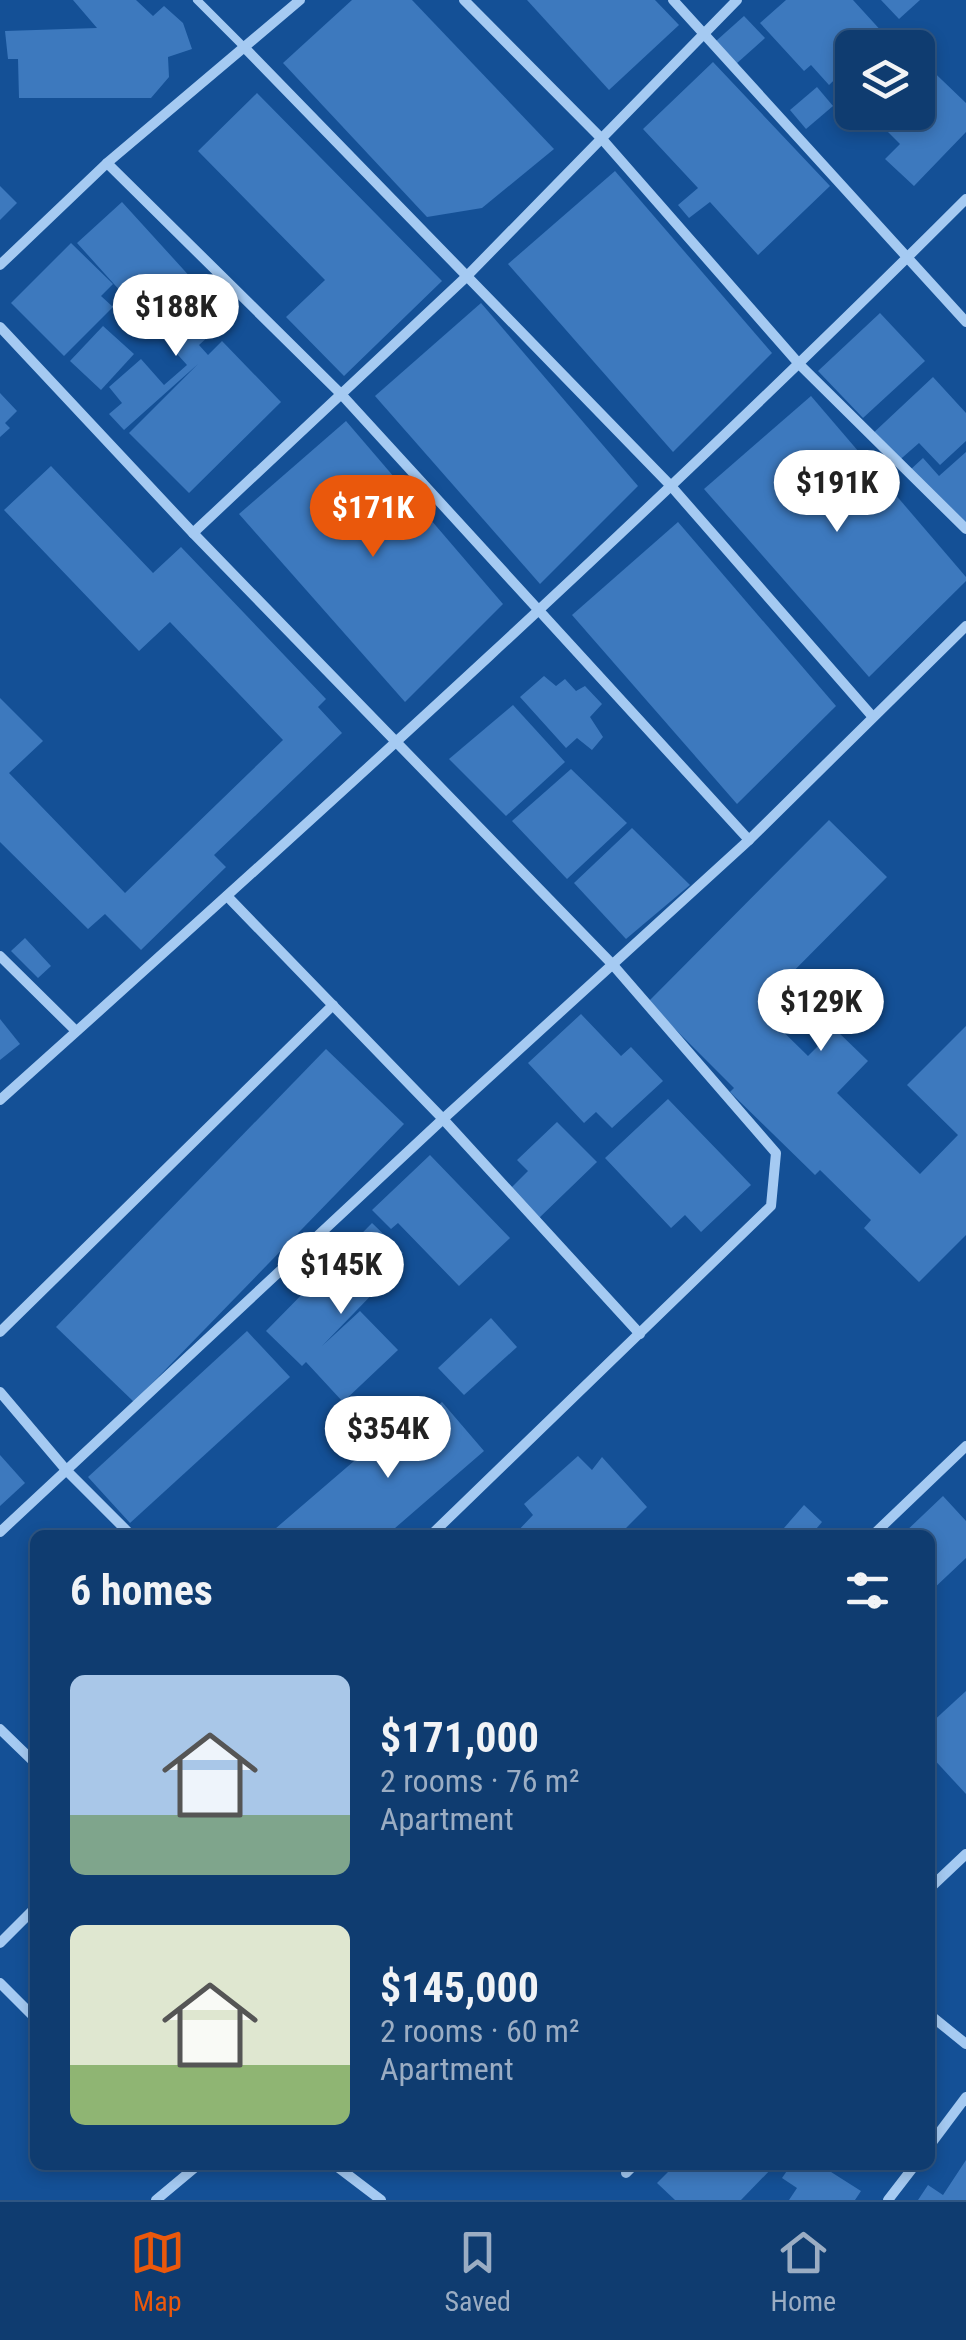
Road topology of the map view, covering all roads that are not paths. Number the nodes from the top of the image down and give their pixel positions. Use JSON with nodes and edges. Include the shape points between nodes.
{"nodes":[{"id":1,"x":197,"y":0,"type":"edge"},
{"id":2,"x":300,"y":0,"type":"edge"},
{"id":3,"x":464,"y":0,"type":"edge"},
{"id":4,"x":673,"y":0,"type":"edge"},
{"id":5,"x":737,"y":0,"type":"edge"},
{"id":6,"x":704,"y":32,"type":"junction"},
{"id":7,"x":243,"y":46,"type":"junction"},
{"id":8,"x":602,"y":139,"type":"junction"},
{"id":9,"x":107,"y":163,"type":"junction"},
{"id":10,"x":966,"y":199,"type":"edge"},
{"id":11,"x":906,"y":259,"type":"junction"},
{"id":12,"x":0,"y":265,"type":"edge"},
{"id":13,"x":464,"y":278,"type":"junction"},
{"id":14,"x":966,"y":322,"type":"edge"},
{"id":15,"x":0,"y":327,"type":"edge"},
{"id":16,"x":800,"y":364,"type":"junction"},
{"id":17,"x":341,"y":394,"type":"junction"},
{"id":18,"x":671,"y":486,"type":"junction"},
{"id":19,"x":966,"y":529,"type":"edge"},
{"id":20,"x":193,"y":533,"type":"junction"},
{"id":21,"x":537,"y":612,"type":"junction"},
{"id":22,"x":966,"y":626,"type":"edge"},
{"id":23,"x":872,"y":716,"type":"junction"},
{"id":24,"x":398,"y":743,"type":"junction"},
{"id":25,"x":748,"y":840,"type":"junction"},
{"id":26,"x":228,"y":896,"type":"junction"},
{"id":27,"x":0,"y":956,"type":"edge"},
{"id":28,"x":613,"y":965,"type":"junction"},
{"id":29,"x":333,"y":1005,"type":"junction"},
{"id":30,"x":76,"y":1031,"type":"junction"},
{"id":31,"x":0,"y":1100,"type":"edge"},
{"id":32,"x":442,"y":1120,"type":"junction"},
{"id":33,"x":0,"y":1332,"type":"edge"},
{"id":34,"x":640,"y":1334,"type":"junction"},
{"id":35,"x":0,"y":1392,"type":"edge"},
{"id":36,"x":966,"y":1446,"type":"edge"},
{"id":37,"x":67,"y":1471,"type":"junction"},
{"id":38,"x":126,"y":1530,"type":"edge"},
{"id":39,"x":436,"y":1530,"type":"edge"},
{"id":40,"x":878,"y":1530,"type":"edge"},
{"id":41,"x":0,"y":1532,"type":"edge"},
{"id":42,"x":0,"y":1729,"type":"edge"},
{"id":43,"x":30,"y":1757,"type":"edge"},
{"id":44,"x":966,"y":1854,"type":"edge"},
{"id":45,"x":935,"y":1883,"type":"edge"},
{"id":46,"x":30,"y":1913,"type":"edge"},
{"id":47,"x":0,"y":1942,"type":"edge"},
{"id":48,"x":0,"y":1982,"type":"edge"},
{"id":49,"x":30,"y":2013,"type":"edge"},
{"id":50,"x":935,"y":2019,"type":"edge"},
{"id":51,"x":966,"y":2044,"type":"edge"},
{"id":52,"x":966,"y":2097,"type":"edge"},
{"id":53,"x":935,"y":2138,"type":"edge"},
{"id":54,"x":188,"y":2170,"type":"edge"},
{"id":55,"x":342,"y":2170,"type":"edge"},
{"id":56,"x":911,"y":2170,"type":"edge"},
{"id":57,"x":156,"y":2200,"type":"edge"},
{"id":58,"x":381,"y":2200,"type":"edge"},
{"id":59,"x":888,"y":2200,"type":"edge"}],
"edges":[{"from":1,"to":7,"type":"lane"},
{"from":2,"to":7,"type":"street"},
{"from":3,"to":8,"type":"street"},
{"from":4,"to":6,"type":"street"},
{"from":5,"to":6,"type":"street"},
{"from":6,"to":8,"type":"street"},
{"from":6,"to":11,"type":"street"},
{"from":7,"to":9,"type":"street"},
{"from":7,"to":13,"type":"street"},
{"from":8,"to":13,"type":"street"},
{"from":8,"to":16,"type":"street"},
{"from":9,"to":12,"type":"street"},
{"from":9,"to":17,"type":"street"},
{"from":10,"to":11,"type":"street"},
{"from":11,"to":14,"type":"street"},
{"from":11,"to":16,"type":"street"},
{"from":13,"to":17,"type":"street"},
{"from":13,"to":18,"type":"street"},
{"from":15,"to":20,"type":"street"},
{"from":16,"to":18,"type":"street"},
{"from":16,"to":19,"type":"street"},
{"from":17,"to":20,"type":"street"},
{"from":17,"to":21,"type":"street"},
{"from":18,"to":21,"type":"street"},
{"from":18,"to":23,"type":"street"},
{"from":20,"to":24,"type":"street"},
{"from":21,"to":24,"type":"street"},
{"from":21,"to":25,"type":"street"},
{"from":22,"to":23,"type":"street"},
{"from":23,"to":25,"type":"street"},
{"from":24,"to":26,"type":"street"},
{"from":24,"to":28,"type":"street"},
{"from":25,"to":28,"type":"street"},
{"from":26,"to":29,"type":"street"},
{"from":26,"to":30,"type":"street"},
{"from":27,"to":30,"type":"street"},
{"from":28,"to":32,"type":"street"},
{"from":28,"to":34,"type":"street","via":[[776,1153],[771,1206]]},
{"from":29,"to":32,"type":"street"},
{"from":29,"to":33,"type":"street"},
{"from":30,"to":31,"type":"street"},
{"from":32,"to":34,"type":"street"},
{"from":32,"to":37,"type":"street"},
{"from":34,"to":39,"type":"street"},
{"from":35,"to":37,"type":"street"},
{"from":36,"to":40,"type":"street"},
{"from":37,"to":38,"type":"street"},
{"from":37,"to":41,"type":"street"},
{"from":42,"to":43,"type":"street"},
{"from":44,"to":45,"type":"street"},
{"from":46,"to":47,"type":"street"},
{"from":48,"to":49,"type":"street"},
{"from":50,"to":51,"type":"street"},
{"from":52,"to":53,"type":"street"},
{"from":54,"to":57,"type":"street"},
{"from":55,"to":58,"type":"street"},
{"from":56,"to":59,"type":"street"}]}
